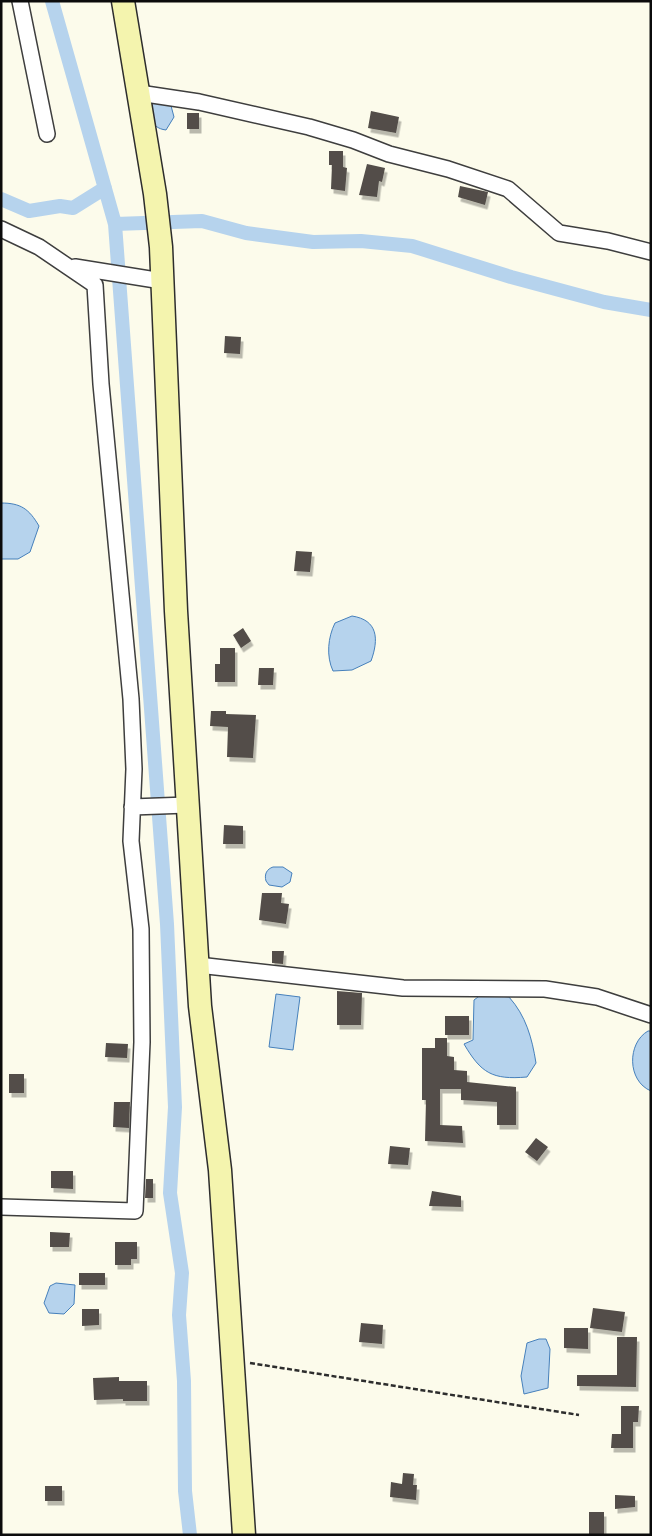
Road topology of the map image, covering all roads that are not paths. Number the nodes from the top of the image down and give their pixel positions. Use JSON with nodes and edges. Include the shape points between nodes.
{"nodes":[{"id":1,"x":20,"y":1,"type":"edge"},
{"id":2,"x":123,"y":1,"type":"edge"},
{"id":3,"x":139,"y":93,"type":"junction"},
{"id":4,"x":47,"y":134,"type":"dead end"},
{"id":5,"x":1,"y":229,"type":"edge"},
{"id":6,"x":651,"y":252,"type":"edge"},
{"id":7,"x":68,"y":265,"type":"junction"},
{"id":8,"x":162,"y":280,"type":"junction"},
{"id":9,"x":188,"y":805,"type":"junction"},
{"id":10,"x":132,"y":807,"type":"junction"},
{"id":11,"x":198,"y":965,"type":"junction"},
{"id":12,"x":651,"y":1015,"type":"edge"},
{"id":13,"x":1,"y":1207,"type":"edge"},
{"id":14,"x":244,"y":1535,"type":"edge"}],
"edges":[{"from":1,"to":4,"type":"street"},
{"from":2,"to":3,"type":"street"},
{"from":3,"to":6,"type":"street","via":[[198,102],[309,127],[389,154],[448,169],[508,189],[559,233]]},
{"from":3,"to":8,"type":"street","via":[[155,194]]},
{"from":5,"to":7,"type":"street"},
{"from":7,"to":8,"type":"street","via":[[87,271]]},
{"from":7,"to":10,"type":"street","via":[[95,285],[101,384],[131,699]]},
{"from":8,"to":9,"type":"street"},
{"from":9,"to":10,"type":"street"},
{"from":9,"to":11,"type":"street"},
{"from":10,"to":13,"type":"street","via":[[141,948],[142,1042],[135,1211]]},
{"from":11,"to":12,"type":"street","via":[[403,988],[545,989],[597,997]]},
{"from":11,"to":14,"type":"street","via":[[220,1170]]}]}
